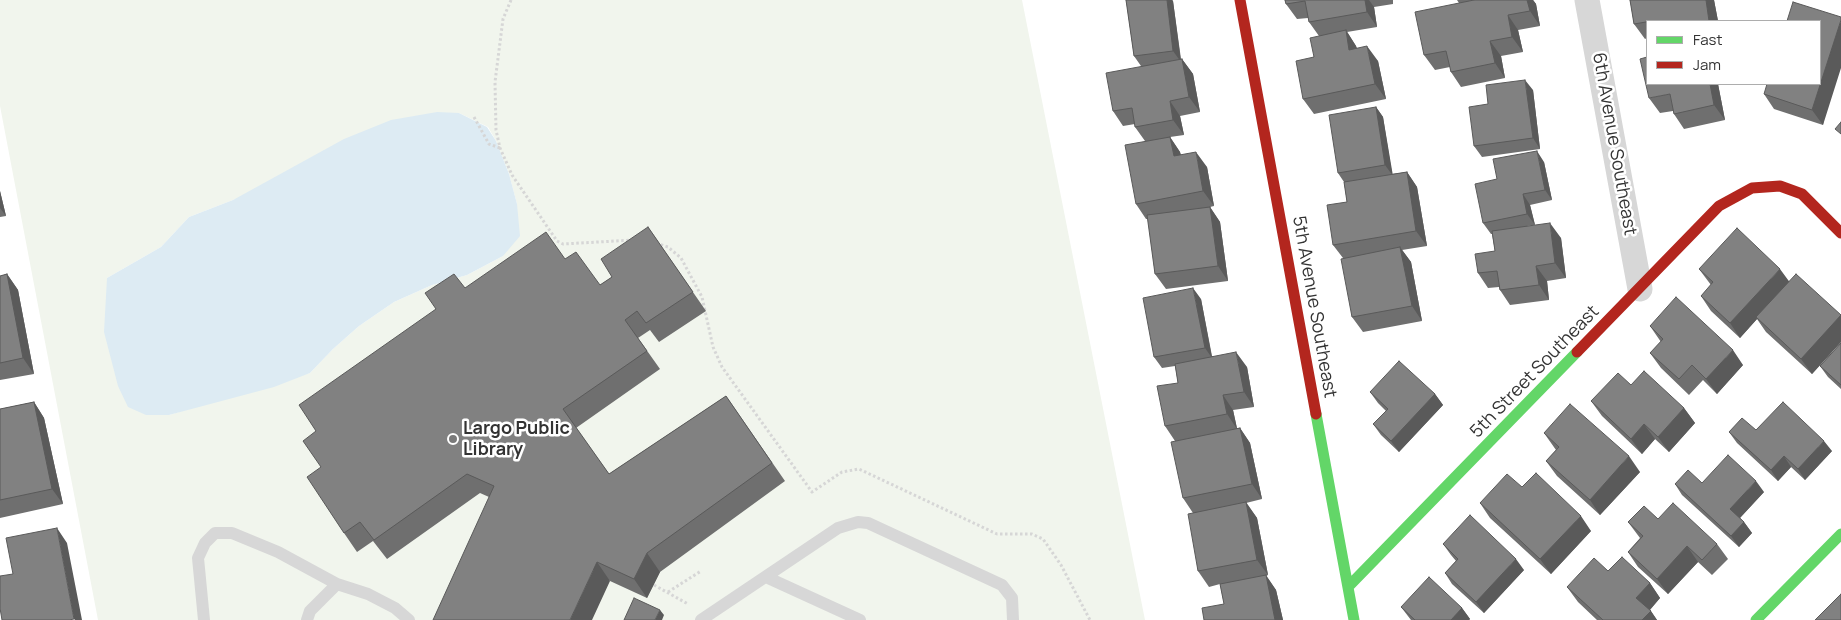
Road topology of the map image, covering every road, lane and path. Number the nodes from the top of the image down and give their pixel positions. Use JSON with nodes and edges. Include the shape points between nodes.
{"nodes":[{"id":1,"x":511,"y":0,"type":"edge"},
{"id":2,"x":1240,"y":0,"type":"edge"},
{"id":3,"x":1587,"y":0,"type":"edge"},
{"id":4,"x":474,"y":117,"type":"dead end"},
{"id":5,"x":500,"y":148,"type":"junction"},
{"id":6,"x":1841,"y":233,"type":"edge"},
{"id":7,"x":637,"y":240,"type":"edge"},
{"id":8,"x":650,"y":241,"type":"edge"},
{"id":9,"x":1640,"y":289,"type":"junction"},
{"id":10,"x":1841,"y":534,"type":"edge"},
{"id":11,"x":701,"y":571,"type":"dead end"},
{"id":12,"x":766,"y":576,"type":"junction"},
{"id":13,"x":337,"y":584,"type":"junction"},
{"id":14,"x":654,"y":585,"type":"dead end"},
{"id":15,"x":1348,"y":587,"type":"junction"},
{"id":16,"x":668,"y":592,"type":"junction"},
{"id":17,"x":690,"y":604,"type":"dead end"},
{"id":18,"x":204,"y":620,"type":"edge"},
{"id":19,"x":307,"y":620,"type":"edge"},
{"id":20,"x":409,"y":620,"type":"edge"},
{"id":21,"x":701,"y":620,"type":"edge"},
{"id":22,"x":860,"y":620,"type":"edge"},
{"id":23,"x":1013,"y":620,"type":"edge"},
{"id":24,"x":1090,"y":620,"type":"edge"},
{"id":25,"x":1354,"y":620,"type":"edge"},
{"id":26,"x":1756,"y":620,"type":"edge"}],
"edges":[{"from":1,"to":5,"type":"path","via":[[503,19],[495,82],[496,130]]},
{"from":2,"to":15,"type":"street","name":"5th Avenue Southeast"},
{"from":3,"to":9,"type":"street","name":"6th Avenue Southeast"},
{"from":4,"to":5,"type":"path","via":[[489,144]]},
{"from":5,"to":7,"type":"path","via":[[512,175],[557,241],[563,244]]},
{"from":6,"to":9,"type":"street","name":"5th Street Southeast","via":[[1802,194],[1780,186],[1752,188],[1719,206]]},
{"from":8,"to":24,"type":"path","via":[[668,247],[681,258],[702,297],[713,347],[722,367],[812,492],[842,472],[859,469],[997,534],[1032,534],[1043,539],[1061,565]]},
{"from":9,"to":15,"type":"street","name":"5th Street Southeast"},
{"from":10,"to":26,"type":"street"},
{"from":11,"to":16,"type":"path"},
{"from":12,"to":21,"type":"lane"},
{"from":12,"to":22,"type":"lane"},
{"from":12,"to":23,"type":"lane","via":[[838,528],[858,522],[868,523],[1002,585],[1012,598]]},
{"from":13,"to":18,"type":"lane","via":[[278,552],[232,533],[215,533],[205,543],[198,558]]},
{"from":13,"to":19,"type":"lane","via":[[310,611]]},
{"from":13,"to":20,"type":"lane","via":[[368,594],[395,608]]},
{"from":14,"to":16,"type":"path"},
{"from":15,"to":25,"type":"street","name":"5th Avenue Southeast"},
{"from":16,"to":17,"type":"path"}]}
